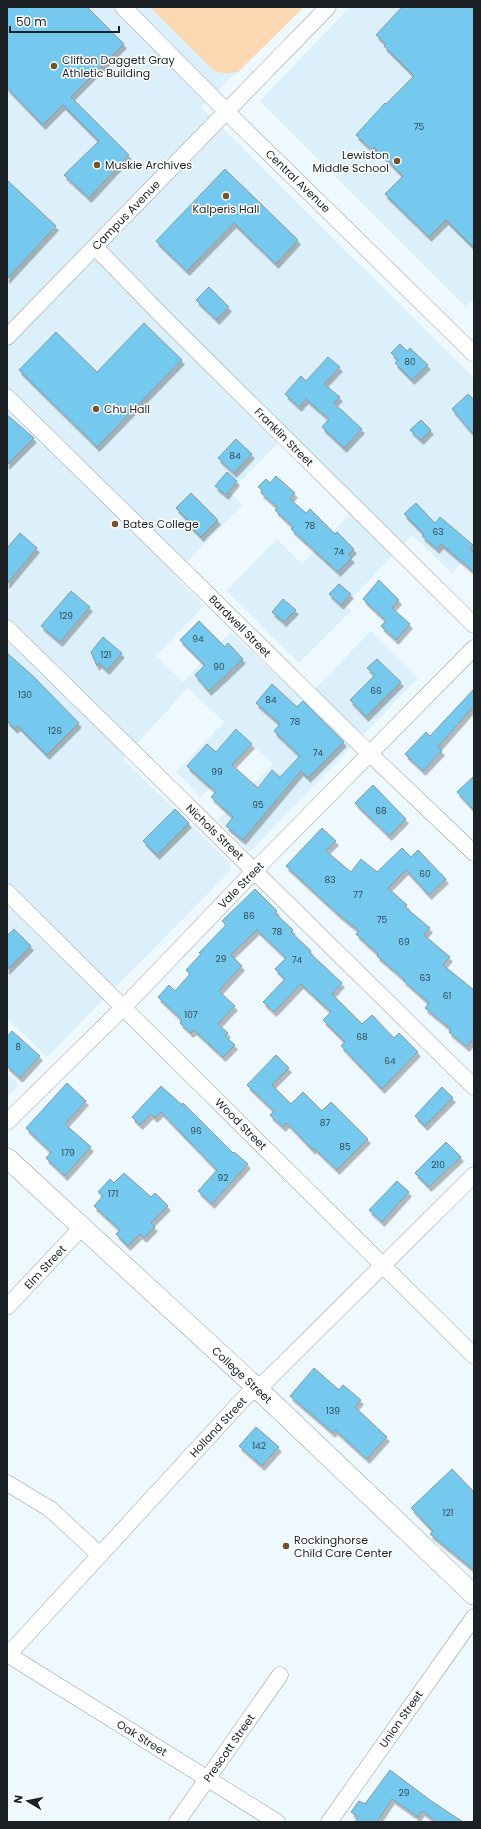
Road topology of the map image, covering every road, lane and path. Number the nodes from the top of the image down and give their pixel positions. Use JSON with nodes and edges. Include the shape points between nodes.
{"nodes":[{"id":1,"x":123,"y":7,"type":"edge"},
{"id":2,"x":328,"y":7,"type":"edge"},
{"id":3,"x":226,"y":111,"type":"junction"},
{"id":4,"x":95,"y":247,"type":"junction"},
{"id":5,"x":7,"y":337,"type":"edge"},
{"id":6,"x":474,"y":354,"type":"edge"},
{"id":7,"x":7,"y":398,"type":"edge"},
{"id":8,"x":474,"y":625,"type":"edge"},
{"id":9,"x":7,"y":628,"type":"edge"},
{"id":10,"x":474,"y":648,"type":"edge"},
{"id":11,"x":369,"y":753,"type":"junction"},
{"id":12,"x":474,"y":853,"type":"edge"},
{"id":13,"x":254,"y":871,"type":"junction"},
{"id":14,"x":7,"y":892,"type":"edge"},
{"id":15,"x":124,"y":1007,"type":"junction"},
{"id":16,"x":474,"y":1087,"type":"edge"},
{"id":17,"x":7,"y":1122,"type":"edge"},
{"id":18,"x":7,"y":1158,"type":"edge"},
{"id":19,"x":474,"y":1175,"type":"edge"},
{"id":20,"x":82,"y":1227,"type":"junction"},
{"id":21,"x":384,"y":1266,"type":"junction"},
{"id":22,"x":7,"y":1307,"type":"edge"},
{"id":23,"x":474,"y":1356,"type":"edge"},
{"id":24,"x":258,"y":1389,"type":"junction"},
{"id":25,"x":7,"y":1483,"type":"edge"},
{"id":26,"x":100,"y":1555,"type":"junction"},
{"id":27,"x":474,"y":1595,"type":"edge"},
{"id":28,"x":474,"y":1617,"type":"edge"},
{"id":29,"x":7,"y":1655,"type":"edge"},
{"id":30,"x":280,"y":1675,"type":"dead end"},
{"id":31,"x":208,"y":1778,"type":"junction"},
{"id":32,"x":177,"y":1822,"type":"edge"},
{"id":33,"x":277,"y":1822,"type":"edge"},
{"id":34,"x":329,"y":1822,"type":"edge"}],
"edges":[{"from":1,"to":3,"type":"street","name":"Central Avenue"},
{"from":2,"to":3,"type":"street","name":"Campus Avenue"},
{"from":3,"to":4,"type":"street","name":"Campus Avenue"},
{"from":3,"to":6,"type":"street","name":"Central Avenue"},
{"from":4,"to":5,"type":"street","name":"Campus Avenue"},
{"from":4,"to":8,"type":"street","name":"Franklin Street"},
{"from":7,"to":11,"type":"street","name":"Bardwell Street"},
{"from":9,"to":13,"type":"street","name":"Nichols Street"},
{"from":10,"to":11,"type":"street","name":"Vale Street"},
{"from":11,"to":12,"type":"street","name":"Bardwell Street"},
{"from":11,"to":13,"type":"street","name":"Vale Street"},
{"from":13,"to":15,"type":"street","name":"Vale Street"},
{"from":13,"to":16,"type":"street","name":"Nichols Street"},
{"from":14,"to":15,"type":"street","name":"Wood Street"},
{"from":15,"to":17,"type":"street","name":"Vale Street"},
{"from":15,"to":21,"type":"street","name":"Wood Street"},
{"from":18,"to":20,"type":"main road","name":"College Street"},
{"from":19,"to":21,"type":"street","name":"Holland Street"},
{"from":20,"to":22,"type":"street","name":"Elm Street"},
{"from":20,"to":24,"type":"main road","name":"College Street"},
{"from":21,"to":23,"type":"street","name":"Wood Street"},
{"from":21,"to":24,"type":"street","name":"Holland Street"},
{"from":24,"to":26,"type":"street","name":"Holland Street","via":[[247,1395]]},
{"from":24,"to":27,"type":"main road","name":"College Street"},
{"from":25,"to":26,"type":"street","via":[[50,1509]]},
{"from":26,"to":29,"type":"street","name":"Holland Street"},
{"from":28,"to":34,"type":"street","name":"Union Street"},
{"from":29,"to":31,"type":"street","name":"Oak Street"},
{"from":30,"to":31,"type":"street","name":"Prescott Street"},
{"from":31,"to":32,"type":"street","name":"Prescott Street"},
{"from":31,"to":33,"type":"street","name":"Oak Street"}]}
